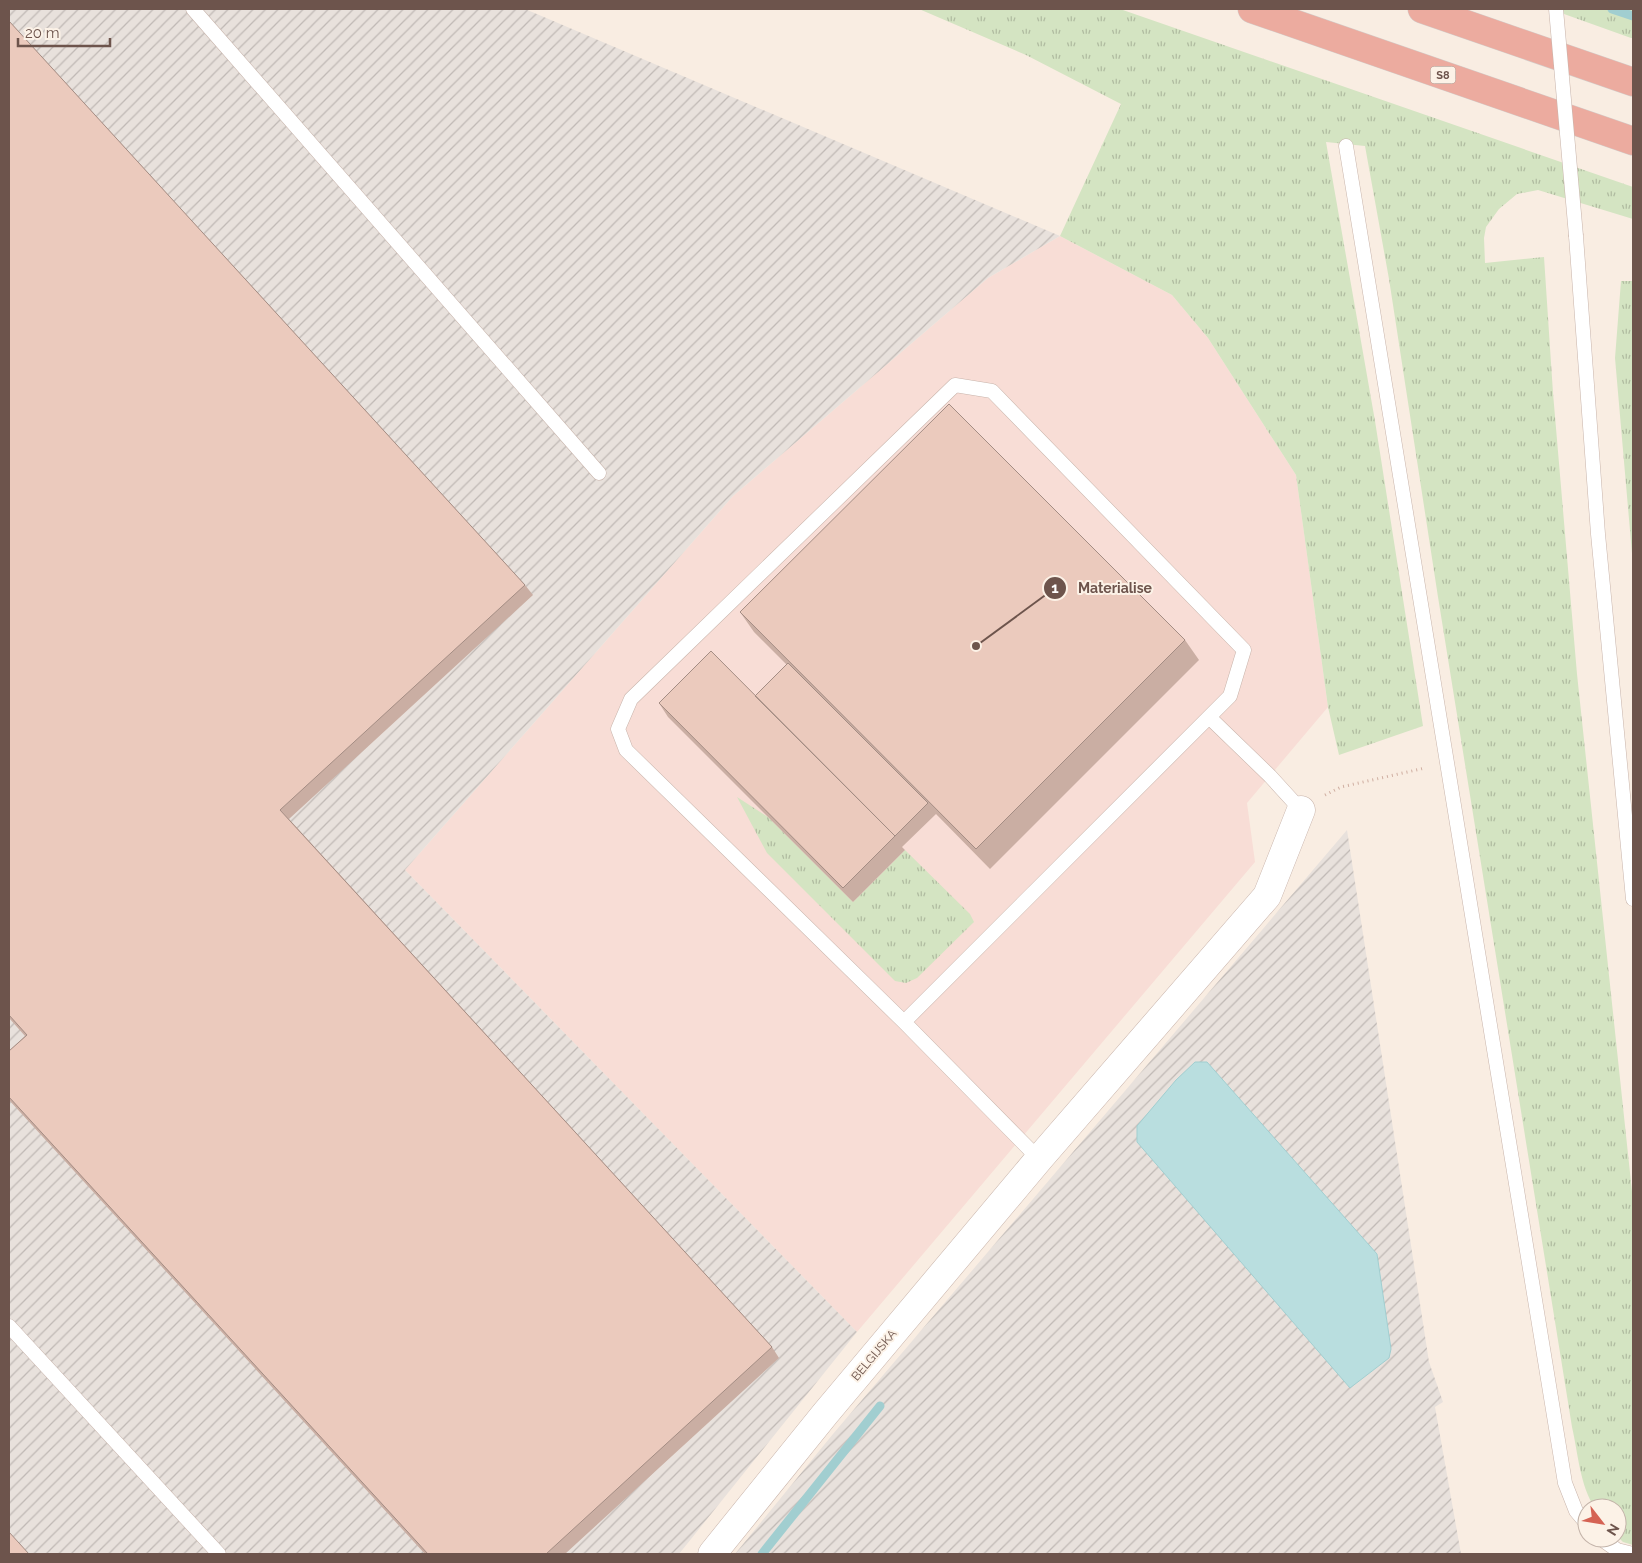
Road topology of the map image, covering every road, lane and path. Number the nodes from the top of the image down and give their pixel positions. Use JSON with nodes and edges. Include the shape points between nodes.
{"nodes":[{"id":1,"x":193,"y":9,"type":"edge"},
{"id":2,"x":1252,"y":9,"type":"edge"},
{"id":3,"x":1422,"y":9,"type":"edge"},
{"id":4,"x":1556,"y":9,"type":"edge"},
{"id":5,"x":1633,"y":82,"type":"edge"},
{"id":6,"x":1633,"y":142,"type":"edge"},
{"id":7,"x":1346,"y":146,"type":"dead end"},
{"id":8,"x":599,"y":473,"type":"dead end"},
{"id":9,"x":1209,"y":717,"type":"junction"},
{"id":10,"x":1447,"y":763,"type":"junction"},
{"id":11,"x":1301,"y":810,"type":"junction"},
{"id":12,"x":1633,"y":899,"type":"edge"},
{"id":13,"x":904,"y":1022,"type":"junction"},
{"id":14,"x":1039,"y":1158,"type":"junction"},
{"id":15,"x":9,"y":1326,"type":"edge"},
{"id":16,"x":1577,"y":1511,"type":"edge"},
{"id":17,"x":1614,"y":1548,"type":"edge"},
{"id":18,"x":219,"y":1554,"type":"edge"},
{"id":19,"x":712,"y":1554,"type":"edge"},
{"id":20,"x":1633,"y":1554,"type":"edge"}],
"edges":[{"from":1,"to":8,"type":"lane"},
{"from":2,"to":6,"type":"highway","number":"S8"},
{"from":3,"to":5,"type":"highway"},
{"from":4,"to":12,"type":"lane","bridge":true,"via":[[1598,534]]},
{"from":7,"to":10,"type":"lane"},
{"from":9,"to":11,"type":"lane"},
{"from":9,"to":13,"type":"lane"},
{"from":9,"to":13,"type":"lane","via":[[1230,696],[1244,650],[992,391],[955,385],[631,699],[618,728],[626,750]]},
{"from":10,"to":11,"type":"path","via":[[1340,787]]},
{"from":10,"to":16,"type":"lane","via":[[1565,1483]]},
{"from":11,"to":14,"type":"street","name":"BELGIJSKA","via":[[1266,896]]},
{"from":13,"to":14,"type":"lane"},
{"from":14,"to":19,"type":"street","name":"BELGIJSKA","via":[[824,1414]]},
{"from":15,"to":18,"type":"lane"},
{"from":17,"to":20,"type":"lane"}]}
